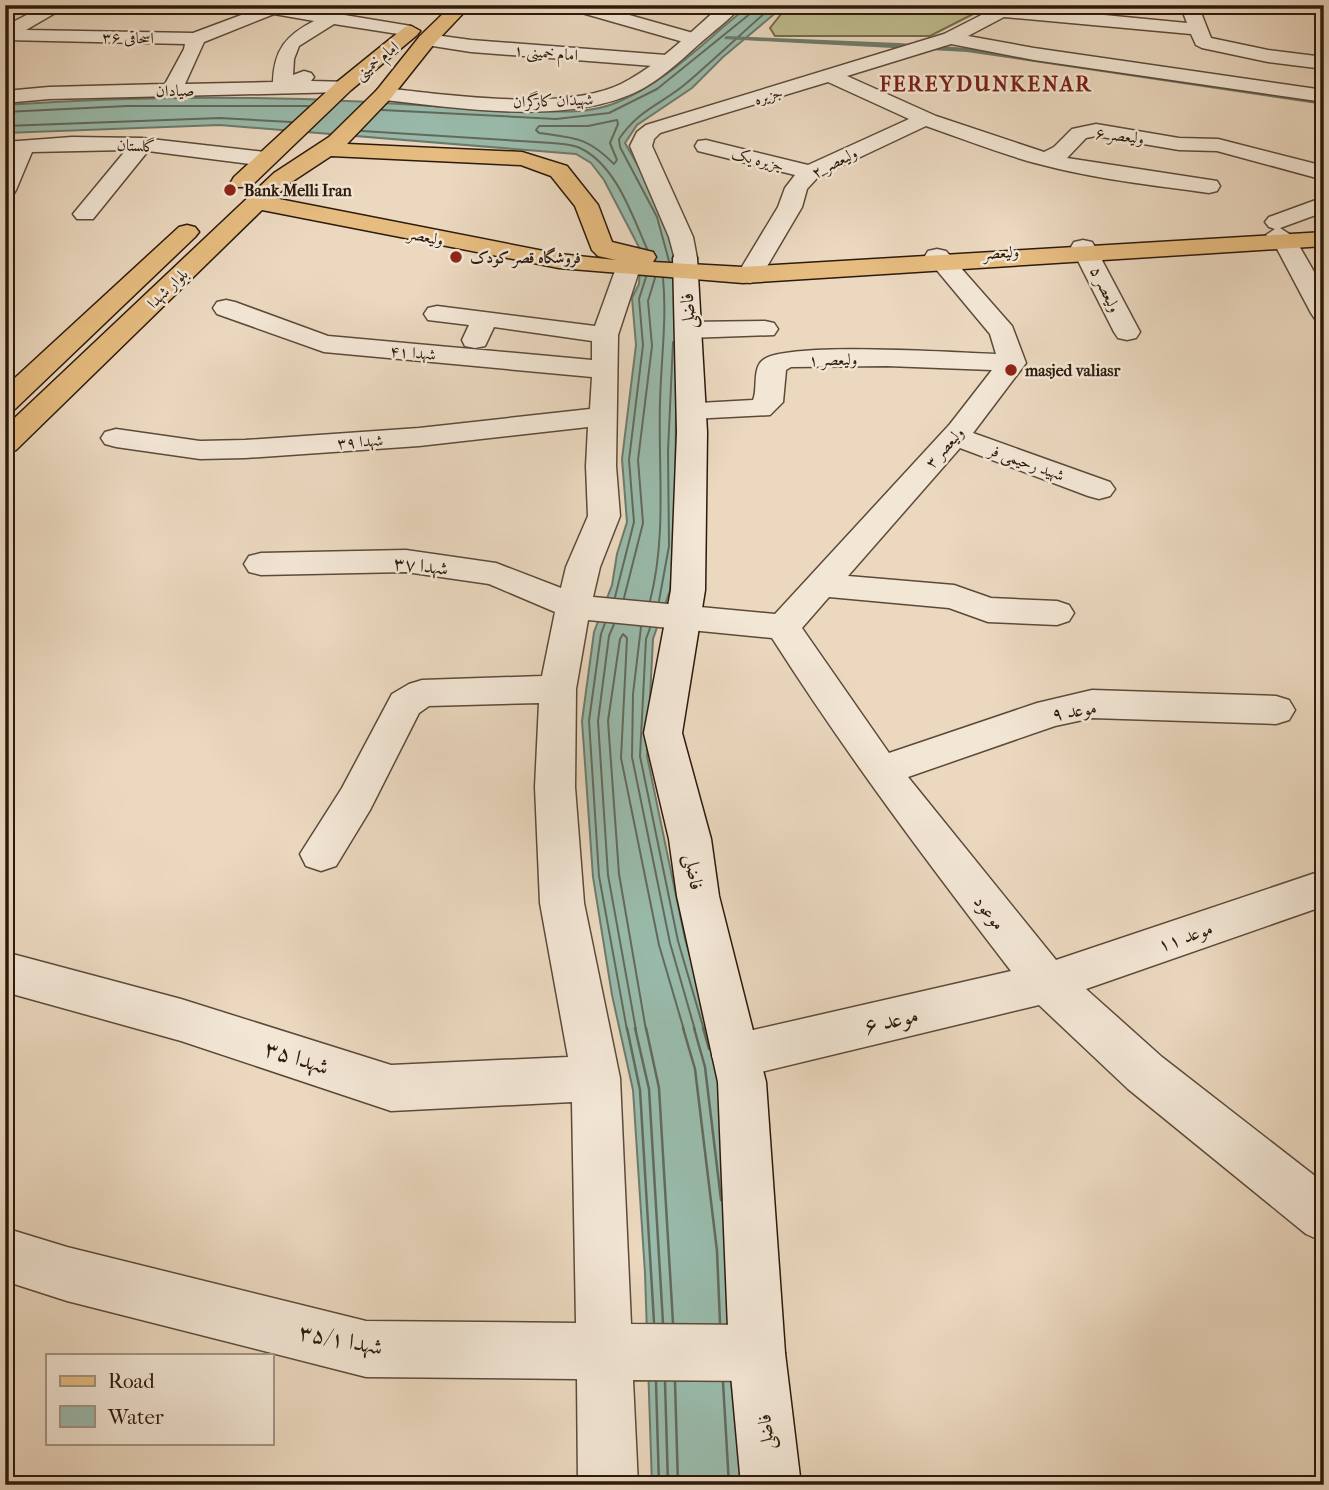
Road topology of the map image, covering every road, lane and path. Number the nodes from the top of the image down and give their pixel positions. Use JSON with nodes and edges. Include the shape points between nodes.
{"nodes":[{"id":1,"x":60,"y":5,"type":"edge"},
{"id":2,"x":250,"y":5,"type":"edge"},
{"id":3,"x":439,"y":5,"type":"edge"},
{"id":4,"x":462,"y":5,"type":"edge"},
{"id":5,"x":574,"y":5,"type":"edge"},
{"id":6,"x":733,"y":5,"type":"edge"},
{"id":7,"x":1189,"y":5,"type":"edge"},
{"id":8,"x":1009,"y":8,"type":"edge"},
{"id":9,"x":271,"y":9,"type":"junction"},
{"id":10,"x":332,"y":18,"type":"junction"},
{"id":11,"x":1198,"y":29,"type":"junction"},
{"id":12,"x":5,"y":34,"type":"edge"},
{"id":13,"x":419,"y":36,"type":"junction"},
{"id":14,"x":195,"y":39,"type":"junction"},
{"id":15,"x":694,"y":40,"type":"junction"},
{"id":16,"x":932,"y":44,"type":"junction"},
{"id":17,"x":666,"y":61,"type":"junction"},
{"id":18,"x":1324,"y":63,"type":"edge"},
{"id":19,"x":366,"y":68,"type":"junction"},
{"id":20,"x":831,"y":76,"type":"junction"},
{"id":21,"x":344,"y":86,"type":"junction"},
{"id":22,"x":283,"y":88,"type":"junction"},
{"id":23,"x":172,"y":90,"type":"junction"},
{"id":24,"x":384,"y":94,"type":"junction"},
{"id":25,"x":1324,"y":96,"type":"edge"},
{"id":26,"x":5,"y":97,"type":"edge"},
{"id":27,"x":929,"y":120,"type":"junction"},
{"id":28,"x":142,"y":144,"type":"junction"},
{"id":29,"x":330,"y":145,"type":"junction"},
{"id":30,"x":706,"y":146,"type":"dead end"},
{"id":31,"x":15,"y":147,"type":"edge"},
{"id":32,"x":273,"y":152,"type":"junction"},
{"id":33,"x":1045,"y":159,"type":"junction"},
{"id":34,"x":810,"y":172,"type":"junction"},
{"id":35,"x":1324,"y":173,"type":"edge"},
{"id":36,"x":1209,"y":186,"type":"dead end"},
{"id":37,"x":5,"y":190,"type":"edge"},
{"id":38,"x":225,"y":197,"type":"dead end"},
{"id":39,"x":257,"y":202,"type":"junction"},
{"id":40,"x":1324,"y":204,"type":"edge"},
{"id":41,"x":85,"y":214,"type":"dead end"},
{"id":42,"x":205,"y":216,"type":"dead end"},
{"id":43,"x":592,"y":221,"type":"junction"},
{"id":44,"x":1324,"y":232,"type":"edge"},
{"id":45,"x":1280,"y":233,"type":"junction"},
{"id":46,"x":1324,"y":239,"type":"edge"},
{"id":47,"x":1086,"y":251,"type":"junction"},
{"id":48,"x":544,"y":258,"type":"junction"},
{"id":49,"x":939,"y":260,"type":"junction"},
{"id":50,"x":634,"y":265,"type":"junction"},
{"id":51,"x":683,"y":265,"type":"junction"},
{"id":52,"x":752,"y":270,"type":"junction"},
{"id":53,"x":226,"y":308,"type":"dead end"},
{"id":54,"x":1324,"y":313,"type":"edge"},
{"id":55,"x":437,"y":314,"type":"dead end"},
{"id":56,"x":485,"y":318,"type":"junction"},
{"id":57,"x":528,"y":324,"type":"junction"},
{"id":58,"x":765,"y":329,"type":"dead end"},
{"id":59,"x":688,"y":330,"type":"junction"},
{"id":60,"x":1127,"y":332,"type":"dead end"},
{"id":61,"x":605,"y":352,"type":"junction"},
{"id":62,"x":466,"y":357,"type":"junction"},
{"id":63,"x":508,"y":361,"type":"junction"},
{"id":64,"x":1012,"y":363,"type":"junction"},
{"id":65,"x":61,"y":390,"type":"junction"},
{"id":66,"x":15,"y":394,"type":"edge"},
{"id":67,"x":691,"y":410,"type":"junction"},
{"id":68,"x":604,"y":416,"type":"junction"},
{"id":69,"x":954,"y":436,"type":"junction"},
{"id":70,"x":116,"y":438,"type":"dead end"},
{"id":71,"x":5,"y":444,"type":"edge"},
{"id":72,"x":1099,"y":489,"type":"dead end"},
{"id":73,"x":261,"y":564,"type":"dead end"},
{"id":74,"x":821,"y":584,"type":"junction"},
{"id":75,"x":574,"y":607,"type":"junction"},
{"id":76,"x":1057,"y":613,"type":"dead end"},
{"id":77,"x":683,"y":617,"type":"junction"},
{"id":78,"x":783,"y":627,"type":"junction"},
{"id":79,"x":558,"y":689,"type":"junction"},
{"id":80,"x":1276,"y":710,"type":"dead end"},
{"id":81,"x":881,"y":771,"type":"junction"},
{"id":82,"x":321,"y":854,"type":"dead end"},
{"id":83,"x":1324,"y":888,"type":"edge"},
{"id":84,"x":5,"y":972,"type":"edge"},
{"id":85,"x":1047,"y":983,"type":"junction"},
{"id":86,"x":736,"y":1056,"type":"junction"},
{"id":87,"x":596,"y":1078,"type":"junction"},
{"id":88,"x":1324,"y":1216,"type":"edge"},
{"id":89,"x":5,"y":1254,"type":"edge"},
{"id":90,"x":603,"y":1352,"type":"junction"},
{"id":91,"x":757,"y":1353,"type":"junction"},
{"id":92,"x":608,"y":1485,"type":"edge"},
{"id":93,"x":771,"y":1485,"type":"edge"}],
"edges":[{"from":1,"to":12,"type":"street"},
{"from":2,"to":9,"type":"street","name":"امام خمینی ۱"},
{"from":3,"to":13,"type":"main road","name":"امام خمینی"},
{"from":4,"to":13,"type":"main road","name":"امام خمینی"},
{"from":5,"to":15,"type":"street"},
{"from":6,"to":15,"type":"street","name":"شهیدان کارگران"},
{"from":7,"to":11,"type":"street"},
{"from":8,"to":11,"type":"street"},
{"from":8,"to":16,"type":"street","name":"جزیره"},
{"from":9,"to":10,"type":"street","name":"امام خمینی ۱"},
{"from":9,"to":14,"type":"street"},
{"from":10,"to":13,"type":"street","name":"امام خمینی ۱"},
{"from":10,"to":22,"type":"street","via":[[286,47]]},
{"from":11,"to":18,"type":"street","via":[[1209,44]]},
{"from":12,"to":14,"type":"street","name":"اسحاقی ۳۶"},
{"from":13,"to":17,"type":"street","name":"امام خمینی ۱","via":[[471,46]]},
{"from":13,"to":19,"type":"main road","name":"امام خمینی"},
{"from":13,"to":24,"type":"main road","name":"امام خمینی"},
{"from":14,"to":23,"type":"street"},
{"from":15,"to":17,"type":"street","name":"شهیدان کارگران"},
{"from":16,"to":20,"type":"street","name":"جزیره"},
{"from":16,"to":25,"type":"street"},
{"from":17,"to":24,"type":"street","name":"شهیدان کارگران","via":[[628,88],[602,98],[567,103]]},
{"from":19,"to":21,"type":"main road","name":"امام خمینی"},
{"from":19,"to":22,"type":"street","via":[[315,73]]},
{"from":20,"to":27,"type":"street"},
{"from":20,"to":51,"type":"street","name":"جزیره","via":[[653,129],[644,136],[641,146],[681,237]]},
{"from":21,"to":22,"type":"street","name":"صیادان"},
{"from":21,"to":32,"type":"main road","name":"امام خمینی"},
{"from":22,"to":23,"type":"street","name":"صیادان"},
{"from":23,"to":26,"type":"street","name":"صیادان"},
{"from":24,"to":29,"type":"main road","name":"امام خمینی"},
{"from":27,"to":33,"type":"street"},
{"from":27,"to":34,"type":"street","name":"ولیعصر ۲"},
{"from":28,"to":31,"type":"street","name":"گلستان"},
{"from":28,"to":32,"type":"street","name":"گلستان"},
{"from":28,"to":41,"type":"street"},
{"from":29,"to":39,"type":"main road","name":"بلوار شهدا","via":[[282,178]]},
{"from":29,"to":43,"type":"main road","via":[[540,164],[558,171],[571,185]]},
{"from":30,"to":34,"type":"street","name":"جزیره یک"},
{"from":31,"to":37,"type":"street"},
{"from":32,"to":38,"type":"main road"},
{"from":33,"to":35,"type":"street","name":"ولیعصر ۶","via":[[1062,152],[1079,132],[1096,130],[1179,144],[1233,147]]},
{"from":33,"to":36,"type":"street"},
{"from":34,"to":52,"type":"street","name":"ولیعصر ۲","via":[[796,188],[790,207]]},
{"from":39,"to":48,"type":"main road","name":"ولیعصر"},
{"from":39,"to":65,"type":"main road","name":"بلوار شهدا"},
{"from":40,"to":45,"type":"street"},
{"from":42,"to":66,"type":"main road","name":"بلوار شهدا"},
{"from":43,"to":48,"type":"main road","via":[[579,242]]},
{"from":43,"to":50,"type":"main road","via":[[601,245]]},
{"from":44,"to":45,"type":"main road","name":"ولیعصر"},
{"from":45,"to":46,"type":"main road","name":"ولیعصر"},
{"from":45,"to":47,"type":"main road","name":"ولیعصر"},
{"from":45,"to":54,"type":"street"},
{"from":47,"to":49,"type":"main road","name":"ولیعصر"},
{"from":47,"to":60,"type":"street","name":"ولیعصر ۵"},
{"from":48,"to":50,"type":"main road","name":"ولیعصر"},
{"from":49,"to":52,"type":"main road","name":"ولیعصر"},
{"from":49,"to":64,"type":"street","via":[[1003,332]]},
{"from":50,"to":51,"type":"main road","name":"ولیعصر"},
{"from":50,"to":61,"type":"street"},
{"from":51,"to":52,"type":"main road","name":"ولیعصر"},
{"from":51,"to":59,"type":"street","name":"فاضلی"},
{"from":53,"to":62,"type":"street","name":"شهدا ۴۱","via":[[324,344]]},
{"from":55,"to":56,"type":"street"},
{"from":56,"to":57,"type":"street"},
{"from":56,"to":62,"type":"street"},
{"from":57,"to":61,"type":"street"},
{"from":57,"to":63,"type":"street"},
{"from":58,"to":59,"type":"street"},
{"from":59,"to":67,"type":"street","name":"فاضلی"},
{"from":61,"to":63,"type":"street","name":"شهدا ۴۱"},
{"from":61,"to":68,"type":"street"},
{"from":62,"to":63,"type":"street","name":"شهدا ۴۱"},
{"from":64,"to":67,"type":"street","name":"ولیعصر ۱","via":[[786,359],[772,366],[766,406]]},
{"from":64,"to":69,"type":"street","name":"ولیعصر ۳"},
{"from":65,"to":66,"type":"main road"},
{"from":65,"to":71,"type":"main road","name":"بلوار شهدا"},
{"from":67,"to":77,"type":"street","name":"فاضلی","via":[[688,590]]},
{"from":68,"to":70,"type":"street","name":"شهدا ۳۹","via":[[419,437],[245,449],[200,450]]},
{"from":68,"to":75,"type":"street","via":[[604,516],[583,567]]},
{"from":69,"to":72,"type":"street","name":"شهید رحیمی فر"},
{"from":69,"to":74,"type":"street","name":"ولیعصر ۳"},
{"from":73,"to":75,"type":"street","name":"شهدا ۳۷","via":[[406,561],[496,575]]},
{"from":74,"to":76,"type":"street","via":[[954,597],[988,610]]},
{"from":74,"to":78,"type":"street","name":"ولیعصر ۳"},
{"from":75,"to":77,"type":"street","name":"شهدا ۳۷"},
{"from":75,"to":79,"type":"street"},
{"from":77,"to":78,"type":"street"},
{"from":77,"to":86,"type":"street","name":"فاضلی","via":[[663,733]]},
{"from":78,"to":81,"type":"street","name":"موعود"},
{"from":79,"to":82,"type":"street","via":[[422,693],[405,704],[356,799]]},
{"from":79,"to":87,"type":"street","via":[[555,787],[562,903]]},
{"from":80,"to":81,"type":"street","name":"موعد ۹","via":[[1092,704],[1050,713]]},
{"from":81,"to":85,"type":"street","name":"موعود"},
{"from":83,"to":85,"type":"street","name":"موعد ۱۱"},
{"from":84,"to":87,"type":"street","name":"شهدا ۳۵","via":[[181,1020],[391,1088]]},
{"from":85,"to":86,"type":"street","name":"موعد ۶"},
{"from":85,"to":88,"type":"street","name":"موعود","via":[[1145,1073]]},
{"from":86,"to":91,"type":"street","name":"فاضلی","via":[[742,1082]]},
{"from":87,"to":90,"type":"street"},
{"from":89,"to":90,"type":"street","name":"شهدا ۳۵/۱","via":[[67,1275],[366,1349]]},
{"from":90,"to":91,"type":"street","name":"شهدا ۳۵/۱"},
{"from":90,"to":92,"type":"street"},
{"from":91,"to":93,"type":"street","name":"فاضلی"}]}
